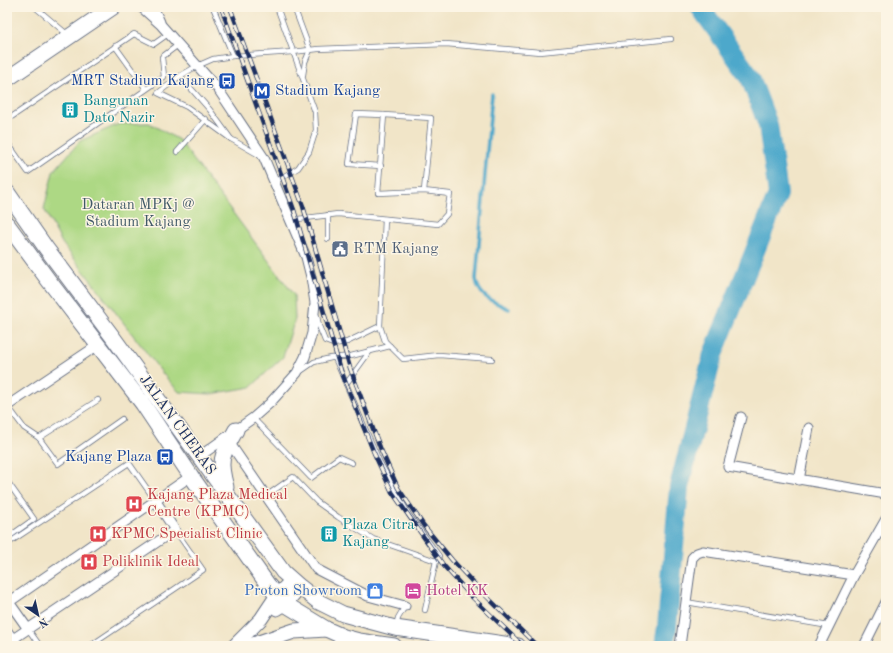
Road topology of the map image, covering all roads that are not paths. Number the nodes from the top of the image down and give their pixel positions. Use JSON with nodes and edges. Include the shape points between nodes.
{"nodes":[{"id":1,"x":35,"y":7,"type":"edge"},
{"id":2,"x":113,"y":7,"type":"edge"},
{"id":3,"x":141,"y":7,"type":"edge"},
{"id":4,"x":155,"y":7,"type":"edge"},
{"id":5,"x":213,"y":7,"type":"edge"},
{"id":6,"x":277,"y":7,"type":"edge"},
{"id":7,"x":294,"y":7,"type":"edge"},
{"id":8,"x":161,"y":25,"type":"junction"},
{"id":9,"x":168,"y":34,"type":"junction"},
{"id":10,"x":69,"y":36,"type":"junction"},
{"id":11,"x":671,"y":39,"type":"dead end"},
{"id":12,"x":178,"y":45,"type":"junction"},
{"id":13,"x":115,"y":46,"type":"junction"},
{"id":14,"x":310,"y":50,"type":"junction"},
{"id":15,"x":294,"y":52,"type":"junction"},
{"id":16,"x":233,"y":56,"type":"junction"},
{"id":17,"x":197,"y":66,"type":"junction"},
{"id":18,"x":180,"y":76,"type":"junction"},
{"id":19,"x":303,"y":76,"type":"junction"},
{"id":20,"x":7,"y":79,"type":"edge"},
{"id":21,"x":146,"y":89,"type":"junction"},
{"id":22,"x":384,"y":115,"type":"junction"},
{"id":23,"x":206,"y":119,"type":"junction"},
{"id":24,"x":7,"y":120,"type":"edge"},
{"id":25,"x":231,"y":139,"type":"junction"},
{"id":26,"x":7,"y":142,"type":"edge"},
{"id":27,"x":177,"y":152,"type":"dead end"},
{"id":28,"x":264,"y":158,"type":"junction"},
{"id":29,"x":380,"y":166,"type":"junction"},
{"id":30,"x":274,"y":182,"type":"junction"},
{"id":31,"x":7,"y":192,"type":"edge"},
{"id":32,"x":424,"y":192,"type":"junction"},
{"id":33,"x":328,"y":215,"type":"junction"},
{"id":34,"x":385,"y":218,"type":"junction"},
{"id":35,"x":290,"y":220,"type":"junction"},
{"id":36,"x":7,"y":224,"type":"edge"},
{"id":37,"x":328,"y":239,"type":"dead end"},
{"id":38,"x":315,"y":303,"type":"junction"},
{"id":39,"x":380,"y":326,"type":"junction"},
{"id":40,"x":98,"y":345,"type":"junction"},
{"id":41,"x":390,"y":346,"type":"junction"},
{"id":42,"x":370,"y":351,"type":"junction"},
{"id":43,"x":335,"y":358,"type":"junction"},
{"id":44,"x":492,"y":359,"type":"dead end"},
{"id":45,"x":297,"y":373,"type":"junction"},
{"id":46,"x":346,"y":384,"type":"junction"},
{"id":47,"x":98,"y":400,"type":"dead end"},
{"id":48,"x":7,"y":406,"type":"edge"},
{"id":49,"x":741,"y":417,"type":"dead end"},
{"id":50,"x":253,"y":418,"type":"junction"},
{"id":51,"x":122,"y":419,"type":"dead end"},
{"id":52,"x":809,"y":428,"type":"dead end"},
{"id":53,"x":233,"y":436,"type":"junction"},
{"id":54,"x":39,"y":438,"type":"junction"},
{"id":55,"x":200,"y":456,"type":"junction"},
{"id":56,"x":352,"y":463,"type":"dead end"},
{"id":57,"x":191,"y":476,"type":"junction"},
{"id":58,"x":798,"y":480,"type":"junction"},
{"id":59,"x":7,"y":481,"type":"edge"},
{"id":60,"x":886,"y":494,"type":"edge"},
{"id":61,"x":229,"y":496,"type":"junction"},
{"id":62,"x":266,"y":496,"type":"junction"},
{"id":63,"x":155,"y":500,"type":"junction"},
{"id":64,"x":886,"y":519,"type":"edge"},
{"id":65,"x":175,"y":530,"type":"junction"},
{"id":66,"x":7,"y":538,"type":"edge"},
{"id":67,"x":7,"y":544,"type":"edge"},
{"id":68,"x":436,"y":561,"type":"junction"},
{"id":69,"x":854,"y":575,"type":"junction"},
{"id":70,"x":296,"y":584,"type":"junction"},
{"id":71,"x":8,"y":600,"type":"edge"},
{"id":72,"x":281,"y":600,"type":"junction"},
{"id":73,"x":686,"y":602,"type":"junction"},
{"id":74,"x":886,"y":602,"type":"edge"},
{"id":75,"x":405,"y":606,"type":"joint"},
{"id":76,"x":425,"y":610,"type":"dead end"},
{"id":77,"x":829,"y":626,"type":"junction"},
{"id":78,"x":395,"y":628,"type":"junction"},
{"id":79,"x":28,"y":629,"type":"junction"},
{"id":80,"x":326,"y":629,"type":"junction"},
{"id":81,"x":7,"y":631,"type":"edge"},
{"id":82,"x":15,"y":643,"type":"edge"},
{"id":83,"x":40,"y":646,"type":"edge"},
{"id":84,"x":90,"y":646,"type":"edge"},
{"id":85,"x":234,"y":646,"type":"edge"},
{"id":86,"x":250,"y":646,"type":"edge"},
{"id":87,"x":392,"y":646,"type":"edge"},
{"id":88,"x":518,"y":646,"type":"edge"},
{"id":89,"x":680,"y":646,"type":"edge"},
{"id":90,"x":819,"y":646,"type":"edge"},
{"id":91,"x":864,"y":646,"type":"edge"}],
"edges":[{"from":1,"to":10,"type":"lane"},
{"from":2,"to":10,"type":"main road"},
{"from":3,"to":8,"type":"street"},
{"from":4,"to":8,"type":"street"},
{"from":5,"to":16,"type":"lane"},
{"from":6,"to":15,"type":"lane"},
{"from":7,"to":14,"type":"lane"},
{"from":8,"to":9,"type":"street"},
{"from":9,"to":12,"type":"street"},
{"from":9,"to":13,"type":"lane","via":[[154,44],[134,34]]},
{"from":10,"to":20,"type":"main road"},
{"from":11,"to":14,"type":"lane","via":[[540,52],[446,44]]},
{"from":12,"to":17,"type":"street"},
{"from":12,"to":21,"type":"lane","via":[[162,57],[164,77]]},
{"from":13,"to":21,"type":"lane"},
{"from":13,"to":24,"type":"lane"},
{"from":14,"to":15,"type":"lane"},
{"from":14,"to":19,"type":"lane"},
{"from":15,"to":16,"type":"lane"},
{"from":15,"to":19,"type":"lane"},
{"from":16,"to":17,"type":"lane"},
{"from":17,"to":18,"type":"lane"},
{"from":17,"to":28,"type":"street","via":[[218,89]]},
{"from":18,"to":23,"type":"lane","via":[[158,92]]},
{"from":18,"to":25,"type":"lane"},
{"from":19,"to":30,"type":"lane","via":[[315,112],[316,130],[309,152],[298,168]]},
{"from":21,"to":26,"type":"lane","via":[[28,172]]},
{"from":22,"to":29,"type":"lane"},
{"from":22,"to":29,"type":"lane","via":[[356,114],[349,164]]},
{"from":22,"to":32,"type":"lane","via":[[431,118]]},
{"from":23,"to":25,"type":"lane"},
{"from":23,"to":27,"type":"lane"},
{"from":25,"to":28,"type":"lane"},
{"from":28,"to":30,"type":"street"},
{"from":29,"to":32,"type":"lane","via":[[378,193]]},
{"from":30,"to":35,"type":"street"},
{"from":31,"to":55,"type":"main road","name":"JALAN CHERAS"},
{"from":32,"to":34,"type":"lane","via":[[450,194],[447,214],[438,224]]},
{"from":33,"to":34,"type":"lane"},
{"from":33,"to":35,"type":"lane"},
{"from":33,"to":37,"type":"lane"},
{"from":34,"to":39,"type":"lane"},
{"from":35,"to":38,"type":"street","via":[[306,257]]},
{"from":36,"to":40,"type":"main road","name":"JALAN CHERAS"},
{"from":38,"to":39,"type":"lane","via":[[321,334],[325,340],[333,344],[347,342]]},
{"from":38,"to":45,"type":"street","via":[[310,344]]},
{"from":39,"to":41,"type":"lane","via":[[385,341]]},
{"from":40,"to":48,"type":"street"},
{"from":40,"to":57,"type":"main road","name":"JALAN CHERAS","via":[[143,404]]},
{"from":41,"to":42,"type":"lane"},
{"from":41,"to":44,"type":"lane","via":[[403,359],[439,355]]},
{"from":42,"to":43,"type":"lane"},
{"from":42,"to":46,"type":"lane"},
{"from":43,"to":45,"type":"lane","via":[[314,362]]},
{"from":43,"to":46,"type":"lane"},
{"from":45,"to":50,"type":"street","via":[[270,404]]},
{"from":46,"to":68,"type":"lane","via":[[379,461],[409,515],[439,556]]},
{"from":47,"to":54,"type":"lane"},
{"from":48,"to":54,"type":"lane","via":[[24,428]]},
{"from":49,"to":58,"type":"street","via":[[728,467]]},
{"from":50,"to":53,"type":"street"},
{"from":50,"to":56,"type":"lane","via":[[311,478],[339,457]]},
{"from":51,"to":54,"type":"lane","via":[[58,464]]},
{"from":52,"to":58,"type":"street"},
{"from":53,"to":55,"type":"street"},
{"from":53,"to":61,"type":"main road","via":[[221,464]]},
{"from":53,"to":62,"type":"street"},
{"from":55,"to":61,"type":"main road","name":"JALAN CHERAS"},
{"from":57,"to":63,"type":"street"},
{"from":57,"to":72,"type":"main road","name":"JALAN CHERAS"},
{"from":58,"to":60,"type":"street"},
{"from":59,"to":66,"type":"lane","via":[[34,519]]},
{"from":61,"to":70,"type":"main road","name":"JALAN CHERAS","via":[[283,572]]},
{"from":62,"to":68,"type":"lane","via":[[293,477],[317,502],[373,539]]},
{"from":62,"to":75,"type":"street","via":[[316,569],[368,596]]},
{"from":63,"to":65,"type":"street"},
{"from":63,"to":67,"type":"lane","via":[[129,463]]},
{"from":63,"to":71,"type":"street"},
{"from":64,"to":69,"type":"street"},
{"from":65,"to":79,"type":"street"},
{"from":65,"to":84,"type":"lane","via":[[203,570]]},
{"from":68,"to":76,"type":"lane"},
{"from":69,"to":73,"type":"street","via":[[703,551],[692,558]]},
{"from":69,"to":77,"type":"street"},
{"from":70,"to":72,"type":"main road"},
{"from":70,"to":78,"type":"main road","name":"JALAN CHERAS","via":[[319,602],[343,614]]},
{"from":71,"to":79,"type":"street"},
{"from":72,"to":80,"type":"main road","name":"JALAN CHERAS"},
{"from":72,"to":85,"type":"main road"},
{"from":73,"to":77,"type":"lane"},
{"from":73,"to":89,"type":"street"},
{"from":74,"to":91,"type":"street"},
{"from":75,"to":78,"type":"lane"},
{"from":77,"to":90,"type":"street"},
{"from":78,"to":87,"type":"main road"},
{"from":78,"to":88,"type":"main road","name":"JALAN CHERAS"},
{"from":79,"to":82,"type":"street"},
{"from":79,"to":83,"type":"lane"},
{"from":80,"to":86,"type":"main road","via":[[294,631]]},
{"from":80,"to":87,"type":"main road","name":"JALAN CHERAS","via":[[359,642]]},
{"from":81,"to":82,"type":"street"}]}
